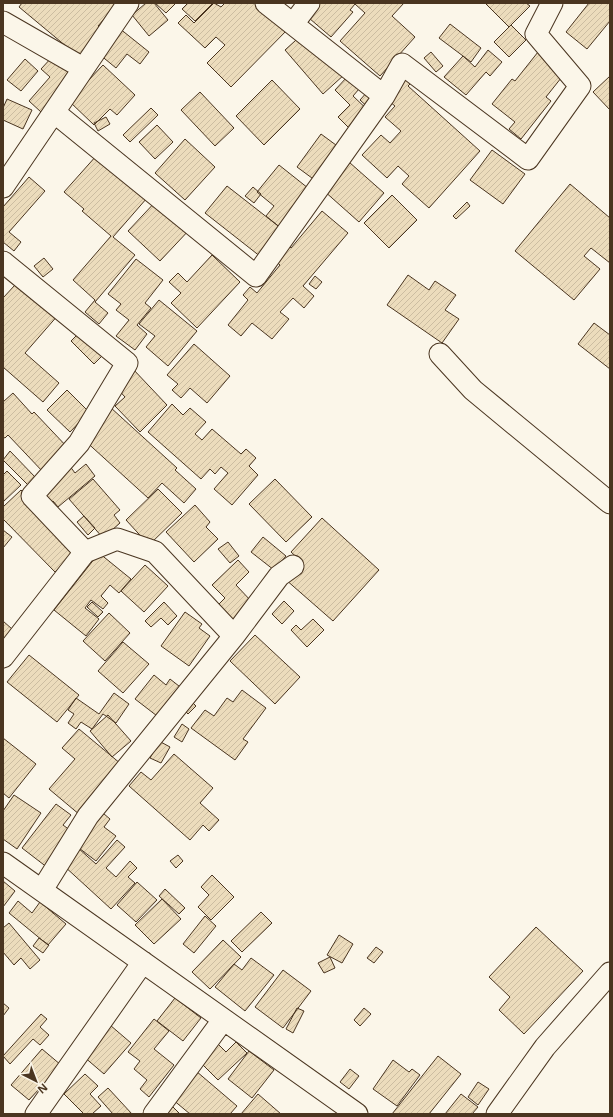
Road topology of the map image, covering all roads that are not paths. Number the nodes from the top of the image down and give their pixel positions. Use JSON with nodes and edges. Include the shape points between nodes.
{"nodes":[{"id":1,"x":128,"y":3,"type":"edge"},
{"id":2,"x":266,"y":3,"type":"edge"},
{"id":3,"x":310,"y":3,"type":"edge"},
{"id":4,"x":552,"y":3,"type":"edge"},
{"id":5,"x":3,"y":22,"type":"edge"},
{"id":6,"x":293,"y":24,"type":"junction"},
{"id":7,"x":83,"y":68,"type":"junction"},
{"id":8,"x":384,"y":96,"type":"junction"},
{"id":9,"x":54,"y":112,"type":"junction"},
{"id":10,"x":3,"y":187,"type":"edge"},
{"id":11,"x":3,"y":262,"type":"edge"},
{"id":12,"x":440,"y":354,"type":"dead end"},
{"id":13,"x":610,"y":502,"type":"edge"},
{"id":14,"x":85,"y":552,"type":"junction"},
{"id":15,"x":293,"y":566,"type":"dead end"},
{"id":16,"x":234,"y":636,"type":"junction"},
{"id":17,"x":3,"y":657,"type":"edge"},
{"id":18,"x":3,"y":863,"type":"edge"},
{"id":19,"x":42,"y":890,"type":"junction"},
{"id":20,"x":143,"y":962,"type":"junction"},
{"id":21,"x":610,"y":973,"type":"edge"},
{"id":22,"x":223,"y":1020,"type":"junction"},
{"id":23,"x":36,"y":1114,"type":"edge"},
{"id":24,"x":154,"y":1114,"type":"edge"},
{"id":25,"x":357,"y":1114,"type":"edge"},
{"id":26,"x":497,"y":1114,"type":"edge"}],
"edges":[{"from":1,"to":7,"type":"street"},
{"from":2,"to":6,"type":"street"},
{"from":3,"to":6,"type":"street"},
{"from":4,"to":8,"type":"street","via":[[536,34],[580,86],[528,159],[402,64]]},
{"from":5,"to":7,"type":"street"},
{"from":6,"to":8,"type":"street"},
{"from":7,"to":9,"type":"street"},
{"from":8,"to":9,"type":"street","via":[[256,276]]},
{"from":9,"to":10,"type":"street"},
{"from":11,"to":14,"type":"street","via":[[127,363],[79,443],[32,496]]},
{"from":12,"to":13,"type":"street","via":[[473,390]]},
{"from":14,"to":16,"type":"street","via":[[117,539],[155,552]]},
{"from":14,"to":17,"type":"street"},
{"from":15,"to":16,"type":"street","via":[[278,576]]},
{"from":16,"to":19,"type":"street","via":[[88,816]]},
{"from":18,"to":19,"type":"street"},
{"from":19,"to":20,"type":"street"},
{"from":20,"to":22,"type":"street"},
{"from":20,"to":23,"type":"street"},
{"from":21,"to":26,"type":"street","via":[[546,1047]]},
{"from":22,"to":24,"type":"street"},
{"from":22,"to":25,"type":"street"}]}
